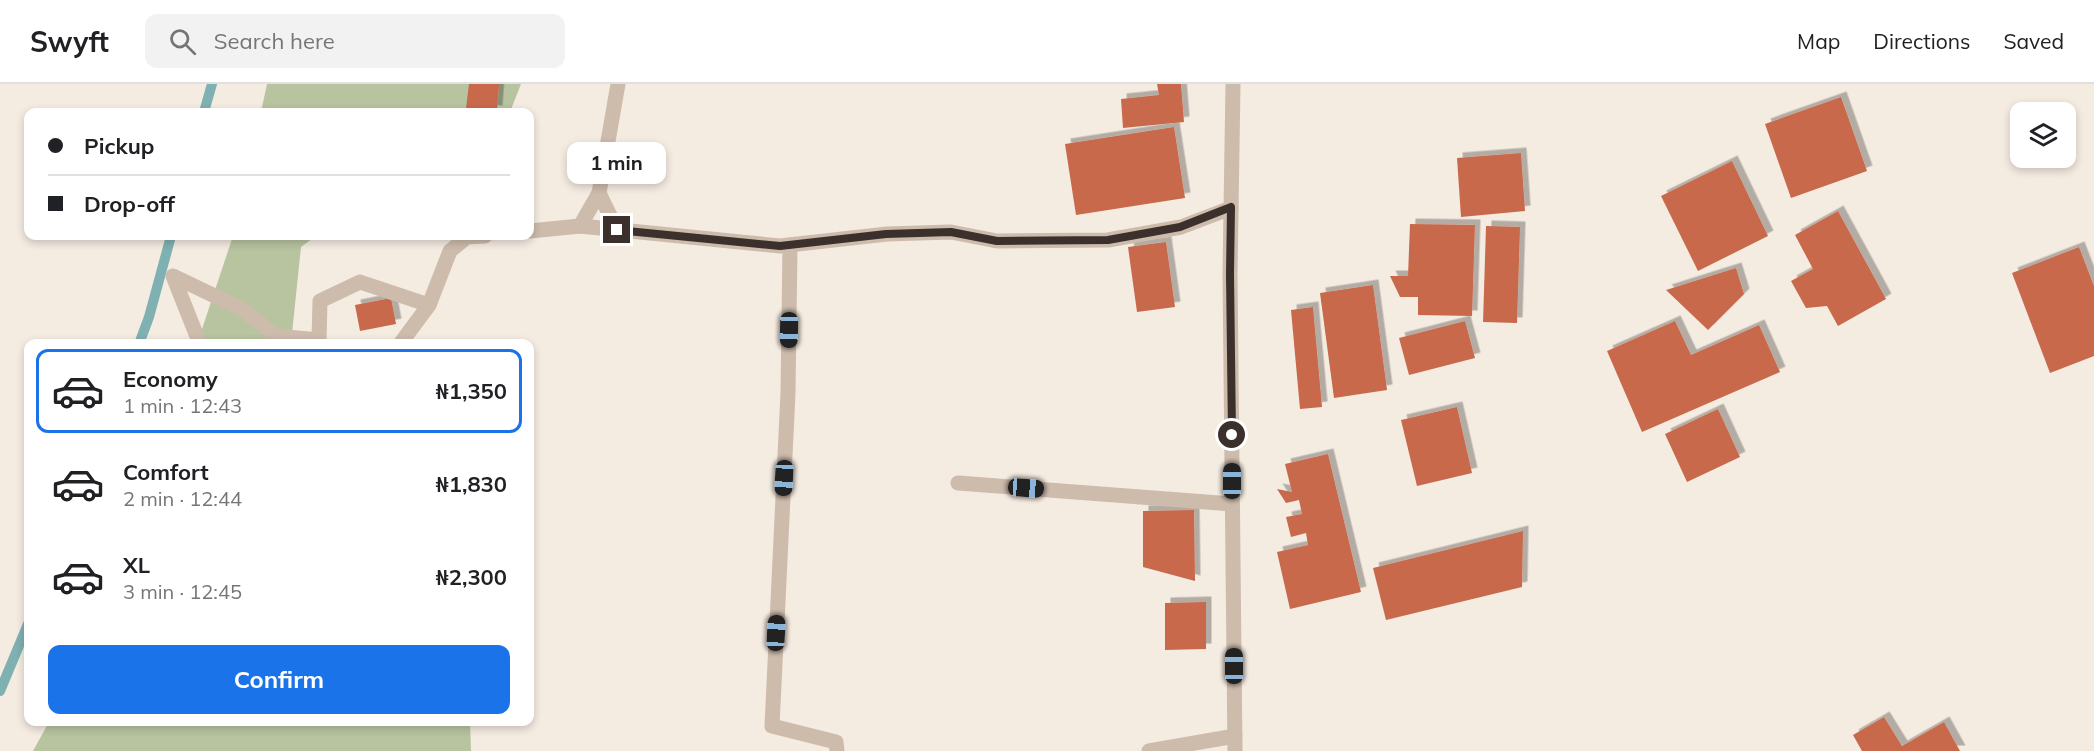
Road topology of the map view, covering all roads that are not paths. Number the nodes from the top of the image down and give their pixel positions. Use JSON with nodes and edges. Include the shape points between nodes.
{"nodes":[{"id":1,"x":618,"y":84,"type":"edge"},
{"id":2,"x":1233,"y":84,"type":"edge"},
{"id":3,"x":599,"y":193,"type":"junction"},
{"id":4,"x":1231,"y":207,"type":"junction"},
{"id":5,"x":580,"y":226,"type":"junction"},
{"id":6,"x":617,"y":230,"type":"junction"},
{"id":7,"x":534,"y":231,"type":"edge"},
{"id":8,"x":463,"y":240,"type":"edge"},
{"id":9,"x":790,"y":245,"type":"junction"},
{"id":10,"x":429,"y":305,"type":"junction"},
{"id":11,"x":198,"y":339,"type":"edge"},
{"id":12,"x":308,"y":339,"type":"edge"},
{"id":13,"x":319,"y":339,"type":"edge"},
{"id":14,"x":404,"y":339,"type":"edge"},
{"id":15,"x":958,"y":483,"type":"dead end"},
{"id":16,"x":1232,"y":504,"type":"junction"},
{"id":17,"x":1235,"y":743,"type":"edge"},
{"id":18,"x":837,"y":751,"type":"edge"},
{"id":19,"x":1149,"y":751,"type":"edge"}],
"edges":[{"from":1,"to":3,"type":"street"},
{"from":2,"to":4,"type":"street"},
{"from":3,"to":5,"type":"street"},
{"from":3,"to":6,"type":"street"},
{"from":4,"to":9,"type":"street","via":[[1180,227],[1108,240],[997,241],[951,232],[886,234]]},
{"from":4,"to":16,"type":"street"},
{"from":5,"to":6,"type":"street"},
{"from":5,"to":7,"type":"street"},
{"from":6,"to":9,"type":"street"},
{"from":8,"to":10,"type":"street","via":[[450,251]]},
{"from":9,"to":18,"type":"street","via":[[788,393],[772,726],[836,742]]},
{"from":10,"to":13,"type":"street","via":[[360,282],[320,301]]},
{"from":10,"to":14,"type":"street"},
{"from":11,"to":12,"type":"street","via":[[173,276],[242,309],[276,336]]},
{"from":15,"to":16,"type":"street"},
{"from":16,"to":17,"type":"street"},
{"from":17,"to":19,"type":"street"}]}
